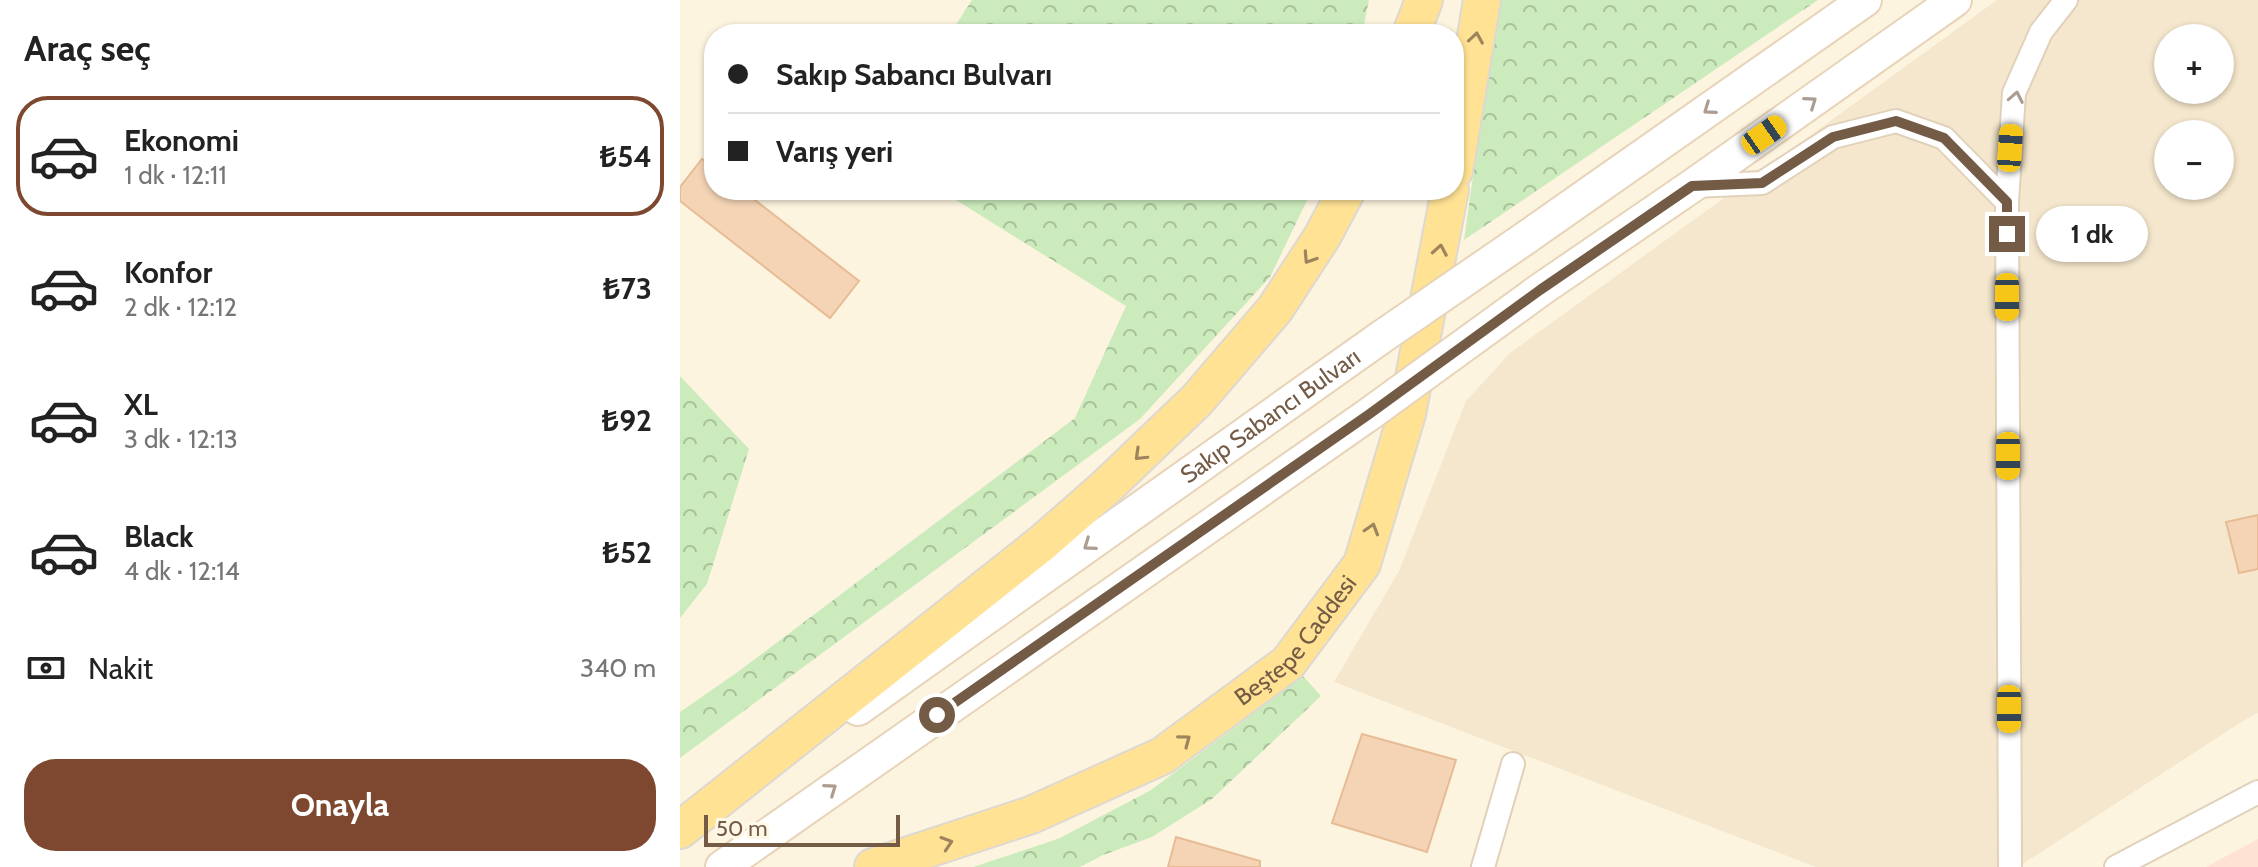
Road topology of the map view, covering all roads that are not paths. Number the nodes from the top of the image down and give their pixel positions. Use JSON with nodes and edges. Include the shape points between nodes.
{"nodes":[{"id":1,"x":1424,"y":0,"type":"edge"},
{"id":2,"x":1482,"y":0,"type":"edge"},
{"id":3,"x":1865,"y":0,"type":"edge"},
{"id":4,"x":1955,"y":0,"type":"edge"},
{"id":5,"x":2066,"y":0,"type":"edge"},
{"id":6,"x":1415,"y":24,"type":"edge"},
{"id":7,"x":1464,"y":110,"type":"edge"},
{"id":8,"x":1692,"y":186,"type":"junction"},
{"id":9,"x":1342,"y":200,"type":"edge"},
{"id":10,"x":1448,"y":200,"type":"edge"},
{"id":11,"x":2007,"y":202,"type":"junction"},
{"id":12,"x":1513,"y":764,"type":"dead end"},
{"id":13,"x":2258,"y":792,"type":"edge"},
{"id":14,"x":680,"y":833,"type":"edge"},
{"id":15,"x":722,"y":867,"type":"edge"},
{"id":16,"x":873,"y":867,"type":"edge"},
{"id":17,"x":1483,"y":867,"type":"edge"},
{"id":18,"x":2010,"y":867,"type":"edge"},
{"id":19,"x":2116,"y":867,"type":"edge"}],
"edges":[{"from":1,"to":6,"type":"main road"},
{"from":7,"to":2,"type":"main road","one_way":true},
{"from":3,"to":14,"type":"main road","name":"Sakıp Sabancı Bulvarı","one_way":true,"bridge":true},
{"from":8,"to":4,"type":"main road","one_way":true},
{"from":11,"to":5,"type":"street","one_way":true,"via":[[2014,93],[2041,32]]},
{"from":8,"to":11,"type":"street","via":[[1762,183],[1833,137],[1896,121],[1944,138]]},
{"from":15,"to":8,"type":"main road","one_way":true,"bridge":true},
{"from":9,"to":14,"type":"main road","one_way":true,"via":[[1275,309],[1197,400],[1041,544]]},
{"from":16,"to":10,"type":"main road","name":"Beştepe Caddesi","one_way":true,"via":[[1031,815],[1162,756],[1288,663],[1362,564],[1407,414]]},
{"from":11,"to":18,"type":"street"},
{"from":12,"to":17,"type":"street"},
{"from":13,"to":19,"type":"street"}]}
